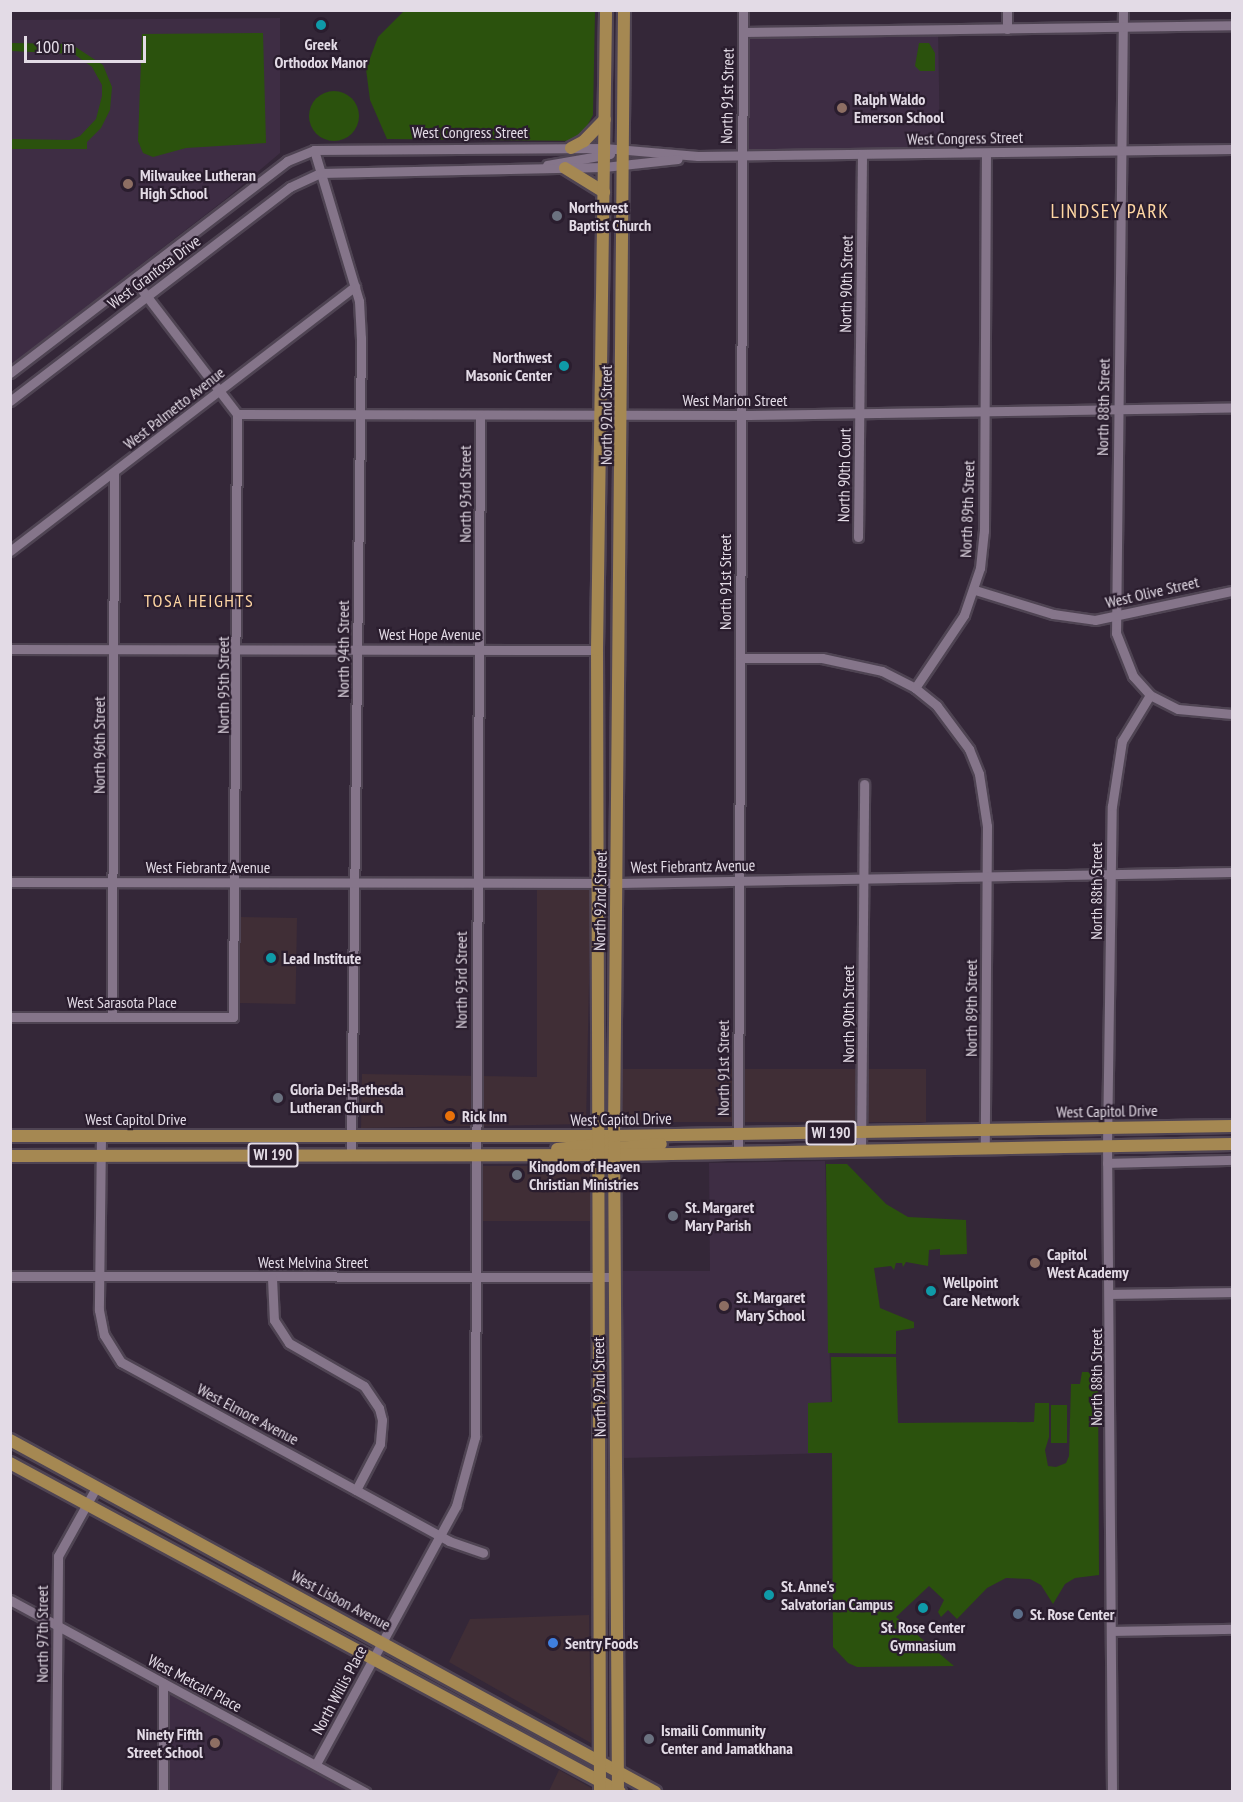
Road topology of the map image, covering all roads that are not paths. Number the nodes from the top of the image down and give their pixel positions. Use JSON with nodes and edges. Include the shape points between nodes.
{"nodes":[{"id":1,"x":606,"y":10,"type":"edge"},
{"id":2,"x":624,"y":10,"type":"edge"},
{"id":3,"x":743,"y":10,"type":"edge"},
{"id":4,"x":1007,"y":10,"type":"edge"},
{"id":5,"x":1123,"y":10,"type":"edge"},
{"id":6,"x":1233,"y":25,"type":"edge"},
{"id":7,"x":1122,"y":26,"type":"junction"},
{"id":8,"x":1007,"y":28,"type":"junction"},
{"id":9,"x":743,"y":32,"type":"junction"},
{"id":10,"x":605,"y":119,"type":"junction"},
{"id":11,"x":571,"y":148,"type":"junction"},
{"id":12,"x":1233,"y":149,"type":"edge"},
{"id":13,"x":314,"y":150,"type":"junction"},
{"id":14,"x":623,"y":150,"type":"junction"},
{"id":15,"x":1121,"y":150,"type":"junction"},
{"id":16,"x":986,"y":153,"type":"junction"},
{"id":17,"x":862,"y":154,"type":"junction"},
{"id":18,"x":741,"y":155,"type":"junction"},
{"id":19,"x":698,"y":156,"type":"junction"},
{"id":20,"x":604,"y":157,"type":"junction"},
{"id":21,"x":624,"y":166,"type":"junction"},
{"id":22,"x":540,"y":167,"type":"junction"},
{"id":23,"x":566,"y":168,"type":"junction"},
{"id":24,"x":320,"y":173,"type":"junction"},
{"id":25,"x":604,"y":192,"type":"junction"},
{"id":26,"x":134,"y":280,"type":"junction"},
{"id":27,"x":355,"y":286,"type":"junction"},
{"id":28,"x":147,"y":297,"type":"junction"},
{"id":29,"x":10,"y":373,"type":"edge"},
{"id":30,"x":221,"y":391,"type":"junction"},
{"id":31,"x":10,"y":401,"type":"edge"},
{"id":32,"x":1233,"y":407,"type":"edge"},
{"id":33,"x":1117,"y":409,"type":"junction"},
{"id":34,"x":983,"y":411,"type":"junction"},
{"id":35,"x":860,"y":413,"type":"junction"},
{"id":36,"x":237,"y":414,"type":"junction"},
{"id":37,"x":622,"y":415,"type":"junction"},
{"id":38,"x":359,"y":416,"type":"junction"},
{"id":39,"x":480,"y":416,"type":"junction"},
{"id":40,"x":601,"y":416,"type":"junction"},
{"id":41,"x":740,"y":416,"type":"junction"},
{"id":42,"x":114,"y":473,"type":"junction"},
{"id":43,"x":858,"y":537,"type":"dead end"},
{"id":44,"x":10,"y":551,"type":"edge"},
{"id":45,"x":975,"y":590,"type":"junction"},
{"id":46,"x":1233,"y":591,"type":"edge"},
{"id":47,"x":1115,"y":617,"type":"junction"},
{"id":48,"x":359,"y":649,"type":"junction"},
{"id":49,"x":479,"y":649,"type":"junction"},
{"id":50,"x":10,"y":650,"type":"edge"},
{"id":51,"x":114,"y":650,"type":"junction"},
{"id":52,"x":238,"y":650,"type":"junction"},
{"id":53,"x":597,"y":650,"type":"junction"},
{"id":54,"x":740,"y":658,"type":"junction"},
{"id":55,"x":915,"y":688,"type":"junction"},
{"id":56,"x":1150,"y":695,"type":"junction"},
{"id":57,"x":1233,"y":714,"type":"edge"},
{"id":58,"x":864,"y":784,"type":"dead end"},
{"id":59,"x":1233,"y":872,"type":"edge"},
{"id":60,"x":1111,"y":873,"type":"junction"},
{"id":61,"x":987,"y":876,"type":"junction"},
{"id":62,"x":863,"y":878,"type":"junction"},
{"id":63,"x":739,"y":880,"type":"junction"},
{"id":64,"x":10,"y":882,"type":"edge"},
{"id":65,"x":114,"y":882,"type":"junction"},
{"id":66,"x":237,"y":882,"type":"junction"},
{"id":67,"x":356,"y":882,"type":"junction"},
{"id":68,"x":476,"y":883,"type":"junction"},
{"id":69,"x":598,"y":883,"type":"junction"},
{"id":70,"x":617,"y":883,"type":"junction"},
{"id":71,"x":10,"y":1017,"type":"edge"},
{"id":72,"x":112,"y":1017,"type":"junction"},
{"id":73,"x":233,"y":1017,"type":"joint"},
{"id":74,"x":1233,"y":1125,"type":"edge"},
{"id":75,"x":1108,"y":1128,"type":"junction"},
{"id":76,"x":986,"y":1130,"type":"junction"},
{"id":77,"x":861,"y":1132,"type":"junction"},
{"id":78,"x":738,"y":1134,"type":"junction"},
{"id":79,"x":10,"y":1136,"type":"edge"},
{"id":80,"x":101,"y":1136,"type":"junction"},
{"id":81,"x":352,"y":1136,"type":"junction"},
{"id":82,"x":475,"y":1136,"type":"junction"},
{"id":83,"x":1233,"y":1144,"type":"edge"},
{"id":84,"x":599,"y":1146,"type":"junction"},
{"id":85,"x":615,"y":1146,"type":"junction"},
{"id":86,"x":1107,"y":1146,"type":"junction"},
{"id":87,"x":985,"y":1149,"type":"junction"},
{"id":88,"x":861,"y":1151,"type":"junction"},
{"id":89,"x":738,"y":1153,"type":"junction"},
{"id":90,"x":351,"y":1155,"type":"junction"},
{"id":91,"x":477,"y":1155,"type":"junction"},
{"id":92,"x":10,"y":1156,"type":"edge"},
{"id":93,"x":101,"y":1156,"type":"junction"},
{"id":94,"x":1233,"y":1160,"type":"edge"},
{"id":95,"x":1107,"y":1163,"type":"junction"},
{"id":96,"x":10,"y":1276,"type":"edge"},
{"id":97,"x":100,"y":1276,"type":"junction"},
{"id":98,"x":476,"y":1277,"type":"junction"},
{"id":99,"x":615,"y":1277,"type":"junction"},
{"id":100,"x":272,"y":1278,"type":"junction"},
{"id":101,"x":599,"y":1278,"type":"junction"},
{"id":102,"x":1233,"y":1292,"type":"edge"},
{"id":103,"x":1110,"y":1294,"type":"junction"},
{"id":104,"x":10,"y":1440,"type":"edge"},
{"id":105,"x":10,"y":1464,"type":"edge"},
{"id":106,"x":96,"y":1486,"type":"junction"},
{"id":107,"x":356,"y":1490,"type":"junction"},
{"id":108,"x":85,"y":1503,"type":"junction"},
{"id":109,"x":441,"y":1536,"type":"junction"},
{"id":110,"x":483,"y":1553,"type":"dead end"},
{"id":111,"x":10,"y":1600,"type":"edge"},
{"id":112,"x":617,"y":1616,"type":"junction"},
{"id":113,"x":599,"y":1617,"type":"junction"},
{"id":114,"x":57,"y":1625,"type":"junction"},
{"id":115,"x":1233,"y":1629,"type":"edge"},
{"id":116,"x":1113,"y":1631,"type":"junction"},
{"id":117,"x":382,"y":1641,"type":"junction"},
{"id":118,"x":372,"y":1659,"type":"junction"},
{"id":119,"x":163,"y":1683,"type":"junction"},
{"id":120,"x":600,"y":1762,"type":"junction"},
{"id":121,"x":316,"y":1764,"type":"junction"},
{"id":122,"x":618,"y":1772,"type":"junction"},
{"id":123,"x":600,"y":1787,"type":"edge"},
{"id":124,"x":56,"y":1791,"type":"edge"},
{"id":125,"x":163,"y":1791,"type":"edge"},
{"id":126,"x":365,"y":1791,"type":"edge"},
{"id":127,"x":619,"y":1791,"type":"edge"},
{"id":128,"x":655,"y":1791,"type":"edge"},
{"id":129,"x":1112,"y":1791,"type":"edge"}],
"edges":[{"from":1,"to":10,"type":"main road","name":"North 92nd Street"},
{"from":2,"to":14,"type":"main road","name":"North 92nd Street"},
{"from":3,"to":9,"type":"street","name":"North 91st Street"},
{"from":4,"to":8,"type":"street"},
{"from":5,"to":7,"type":"street","name":"North 88th Street"},
{"from":6,"to":7,"type":"street"},
{"from":7,"to":8,"type":"street"},
{"from":7,"to":15,"type":"street","name":"North 88th Street"},
{"from":8,"to":9,"type":"street"},
{"from":9,"to":18,"type":"street","name":"North 91st Street"},
{"from":10,"to":11,"type":"main road","via":[[584,141]]},
{"from":10,"to":20,"type":"main road","name":"North 92nd Street"},
{"from":11,"to":13,"type":"street","name":"West Congress Street"},
{"from":11,"to":20,"type":"street","name":"West Congress Street"},
{"from":12,"to":15,"type":"street","name":"West Congress Street"},
{"from":13,"to":24,"type":"street","name":"North 94th Street"},
{"from":13,"to":26,"type":"street","name":"West Grantosa Drive","via":[[287,161]]},
{"from":14,"to":19,"type":"street","name":"West Congress Street"},
{"from":14,"to":20,"type":"street","name":"West Congress Street"},
{"from":14,"to":21,"type":"main road","name":"North 92nd Street"},
{"from":15,"to":16,"type":"street","name":"West Congress Street"},
{"from":15,"to":33,"type":"street","name":"North 88th Street"},
{"from":16,"to":17,"type":"street","name":"West Congress Street"},
{"from":16,"to":34,"type":"street","name":"North 89th Street"},
{"from":17,"to":18,"type":"street","name":"West Congress Street"},
{"from":17,"to":35,"type":"street","name":"North 90th Street"},
{"from":18,"to":19,"type":"street","name":"West Congress Street"},
{"from":18,"to":41,"type":"street","name":"North 91st Street"},
{"from":19,"to":21,"type":"street","name":"West Congress Street"},
{"from":20,"to":21,"type":"street","name":"West Congress Street"},
{"from":20,"to":22,"type":"street"},
{"from":20,"to":23,"type":"street","name":"West Congress Street"},
{"from":20,"to":25,"type":"main road","name":"North 92nd Street"},
{"from":21,"to":37,"type":"main road","name":"North 92nd Street"},
{"from":22,"to":23,"type":"street","name":"West Congress Street"},
{"from":22,"to":24,"type":"street","name":"West Congress Street"},
{"from":23,"to":25,"type":"main road"},
{"from":24,"to":27,"type":"street","name":"North 94th Street"},
{"from":24,"to":28,"type":"street","name":"West Grantosa Drive","via":[[290,187]]},
{"from":25,"to":40,"type":"main road","name":"North 92nd Street"},
{"from":26,"to":28,"type":"street"},
{"from":26,"to":29,"type":"street","name":"West Grantosa Drive"},
{"from":27,"to":30,"type":"street","name":"West Palmetto Avenue"},
{"from":27,"to":38,"type":"street","name":"North 94th Street","via":[[361,338]]},
{"from":28,"to":30,"type":"street"},
{"from":28,"to":31,"type":"street","name":"West Grantosa Drive"},
{"from":30,"to":36,"type":"street"},
{"from":30,"to":42,"type":"street","name":"West Palmetto Avenue"},
{"from":32,"to":33,"type":"street","name":"West Marion Street"},
{"from":33,"to":34,"type":"street","name":"West Marion Street"},
{"from":33,"to":47,"type":"street","name":"North 88th Street"},
{"from":34,"to":35,"type":"street","name":"West Marion Street"},
{"from":34,"to":45,"type":"street","name":"North 89th Street","via":[[984,531]]},
{"from":35,"to":41,"type":"street","name":"West Marion Street"},
{"from":35,"to":43,"type":"street","name":"North 90th Court"},
{"from":36,"to":38,"type":"street","name":"West Marion Street"},
{"from":36,"to":52,"type":"street","name":"North 95th Street"},
{"from":37,"to":40,"type":"street","name":"West Marion Street"},
{"from":37,"to":41,"type":"street","name":"West Marion Street"},
{"from":37,"to":70,"type":"main road","name":"North 92nd Street"},
{"from":38,"to":39,"type":"street","name":"West Marion Street"},
{"from":38,"to":48,"type":"street","name":"North 94th Street"},
{"from":39,"to":40,"type":"street","name":"West Marion Street"},
{"from":39,"to":49,"type":"street","name":"North 93rd Street"},
{"from":40,"to":53,"type":"main road","name":"North 92nd Street"},
{"from":41,"to":54,"type":"street","name":"North 91st Street"},
{"from":42,"to":44,"type":"street","name":"West Palmetto Avenue"},
{"from":42,"to":51,"type":"street","name":"North 96th Street"},
{"from":45,"to":47,"type":"street","name":"West Olive Street","via":[[1074,620]]},
{"from":45,"to":55,"type":"street","name":"North 89th Street","via":[[964,615]]},
{"from":46,"to":47,"type":"street","name":"West Olive Street"},
{"from":47,"to":56,"type":"street","name":"North 88th Street","via":[[1119,649],[1133,676]]},
{"from":48,"to":49,"type":"street","name":"West Hope Avenue"},
{"from":48,"to":52,"type":"street","name":"West Hope Avenue"},
{"from":48,"to":67,"type":"street","name":"North 94th Street"},
{"from":49,"to":53,"type":"street","name":"West Hope Avenue"},
{"from":49,"to":68,"type":"street","name":"North 93rd Street"},
{"from":50,"to":51,"type":"street","name":"West Hope Avenue"},
{"from":51,"to":52,"type":"street","name":"West Hope Avenue"},
{"from":51,"to":65,"type":"street","name":"North 96th Street"},
{"from":52,"to":66,"type":"street","name":"North 95th Street"},
{"from":53,"to":69,"type":"main road","name":"North 92nd Street"},
{"from":54,"to":55,"type":"street","via":[[851,661]]},
{"from":54,"to":63,"type":"street","name":"North 91st Street"},
{"from":55,"to":61,"type":"street","name":"North 89th Street","via":[[954,726],[979,774],[985,804]]},
{"from":56,"to":57,"type":"street","via":[[1178,709]]},
{"from":56,"to":60,"type":"street","name":"North 88th Street","via":[[1130,724],[1117,757]]},
{"from":58,"to":62,"type":"street"},
{"from":59,"to":60,"type":"street","name":"West Fiebrantz Avenue"},
{"from":60,"to":61,"type":"street","name":"West Fiebrantz Avenue"},
{"from":60,"to":75,"type":"street","name":"North 88th Street"},
{"from":61,"to":62,"type":"street","name":"West Fiebrantz Avenue"},
{"from":61,"to":76,"type":"street","name":"North 89th Street"},
{"from":62,"to":63,"type":"street","name":"West Fiebrantz Avenue"},
{"from":62,"to":77,"type":"street","name":"North 90th Street"},
{"from":63,"to":70,"type":"street","name":"West Fiebrantz Avenue"},
{"from":63,"to":78,"type":"street","name":"North 91st Street"},
{"from":64,"to":65,"type":"street","name":"West Fiebrantz Avenue"},
{"from":65,"to":66,"type":"street","name":"West Fiebrantz Avenue"},
{"from":65,"to":72,"type":"street","name":"North 96th Street"},
{"from":66,"to":67,"type":"street","name":"West Fiebrantz Avenue"},
{"from":66,"to":73,"type":"street","name":"North 95th Street"},
{"from":67,"to":68,"type":"street","name":"West Fiebrantz Avenue"},
{"from":67,"to":81,"type":"street","name":"North 94th Street"},
{"from":68,"to":69,"type":"street","name":"West Fiebrantz Avenue"},
{"from":68,"to":82,"type":"street","name":"North 93rd Street"},
{"from":69,"to":70,"type":"street","name":"West Fiebrantz Avenue"},
{"from":69,"to":84,"type":"main road","name":"North 92nd Street"},
{"from":70,"to":85,"type":"main road","name":"North 92nd Street"},
{"from":71,"to":72,"type":"street","name":"West Sarasota Place"},
{"from":72,"to":73,"type":"street","name":"West Sarasota Place"},
{"from":74,"to":75,"type":"main road","name":"West Capitol Drive","number":"WI 190"},
{"from":75,"to":76,"type":"main road","name":"West Capitol Drive","number":"WI 190"},
{"from":75,"to":86,"type":"street","name":"North 88th Street"},
{"from":76,"to":77,"type":"main road","name":"West Capitol Drive","number":"WI 190"},
{"from":76,"to":87,"type":"street","name":"North 89th Street"},
{"from":77,"to":78,"type":"main road","name":"West Capitol Drive","number":"WI 190"},
{"from":77,"to":88,"type":"street","name":"North 90th Street"},
{"from":78,"to":85,"type":"main road","name":"West Capitol Drive","number":"WI 190","via":[[691,1135],[683,1143]]},
{"from":78,"to":89,"type":"street","name":"North 91st Street"},
{"from":79,"to":80,"type":"main road","name":"West Capitol Drive","number":"WI 190"},
{"from":80,"to":81,"type":"main road","name":"West Capitol Drive","number":"WI 190"},
{"from":80,"to":93,"type":"street"},
{"from":81,"to":82,"type":"main road","name":"West Capitol Drive","number":"WI 190"},
{"from":81,"to":90,"type":"street","name":"North 94th Street"},
{"from":82,"to":84,"type":"main road","name":"West Capitol Drive","number":"WI 190"},
{"from":82,"to":91,"type":"street","name":"North 93rd Street"},
{"from":83,"to":86,"type":"main road","name":"West Capitol Drive","number":"WI 190"},
{"from":84,"to":85,"type":"main road","name":"West Capitol Drive","number":"WI 190"},
{"from":84,"to":85,"type":"main road","name":"West Capitol Drive","number":"WI 190"},
{"from":84,"to":91,"type":"main road","name":"West Capitol Drive","number":"WI 190","via":[[550,1155]]},
{"from":84,"to":101,"type":"main road","name":"North 92nd Street"},
{"from":85,"to":89,"type":"main road","name":"West Capitol Drive","number":"WI 190"},
{"from":85,"to":99,"type":"main road","name":"North 92nd Street"},
{"from":86,"to":87,"type":"main road","name":"West Capitol Drive","number":"WI 190"},
{"from":86,"to":95,"type":"street","name":"North 88th Street"},
{"from":87,"to":88,"type":"main road","name":"West Capitol Drive","number":"WI 190"},
{"from":88,"to":89,"type":"main road","name":"West Capitol Drive","number":"WI 190"},
{"from":90,"to":91,"type":"main road","name":"West Capitol Drive","number":"WI 190"},
{"from":90,"to":93,"type":"main road","name":"West Capitol Drive","number":"WI 190"},
{"from":91,"to":98,"type":"street","name":"North 93rd Street"},
{"from":92,"to":93,"type":"main road","name":"West Capitol Drive","number":"WI 190"},
{"from":93,"to":97,"type":"street"},
{"from":94,"to":95,"type":"street"},
{"from":95,"to":103,"type":"street","name":"North 88th Street"},
{"from":96,"to":97,"type":"street","name":"West Melvina Street"},
{"from":97,"to":100,"type":"street","name":"West Melvina Street"},
{"from":97,"to":107,"type":"street","name":"West Elmore Avenue","via":[[99,1310],[104,1335],[121,1362]]},
{"from":98,"to":100,"type":"street","name":"West Melvina Street"},
{"from":98,"to":101,"type":"street","name":"West Melvina Street"},
{"from":98,"to":109,"type":"street","name":"North 93rd Street","via":[[475,1437],[465,1481]]},
{"from":99,"to":101,"type":"street","name":"West Melvina Street"},
{"from":99,"to":112,"type":"main road","name":"North 92nd Street"},
{"from":100,"to":107,"type":"street","via":[[274,1320],[289,1343],[364,1386],[379,1408],[380,1444]]},
{"from":101,"to":113,"type":"main road","name":"North 92nd Street"},
{"from":102,"to":103,"type":"street"},
{"from":103,"to":116,"type":"street","name":"North 88th Street"},
{"from":104,"to":106,"type":"main road","name":"West Lisbon Avenue"},
{"from":105,"to":108,"type":"main road"},
{"from":106,"to":108,"type":"street","name":"North 97th Street"},
{"from":106,"to":117,"type":"main road","name":"West Lisbon Avenue"},
{"from":107,"to":109,"type":"street","name":"West Elmore Avenue"},
{"from":108,"to":114,"type":"street","name":"North 97th Street","via":[[58,1556]]},
{"from":108,"to":118,"type":"main road"},
{"from":109,"to":110,"type":"street","name":"West Elmore Avenue"},
{"from":109,"to":117,"type":"street","name":"North Willis Place"},
{"from":111,"to":114,"type":"street","name":"West Metcalf Place"},
{"from":112,"to":113,"type":"main road"},
{"from":112,"to":122,"type":"main road","name":"North 92nd Street"},
{"from":113,"to":120,"type":"main road","name":"North 92nd Street"},
{"from":114,"to":119,"type":"street","name":"West Metcalf Place"},
{"from":114,"to":124,"type":"street","name":"North 97th Street"},
{"from":115,"to":116,"type":"street"},
{"from":116,"to":129,"type":"street","name":"North 88th Street"},
{"from":117,"to":118,"type":"street","name":"North Willis Place"},
{"from":117,"to":120,"type":"main road","name":"West Lisbon Avenue"},
{"from":118,"to":121,"type":"street","name":"North Willis Place"},
{"from":118,"to":123,"type":"main road"},
{"from":119,"to":121,"type":"street","name":"West Metcalf Place"},
{"from":119,"to":125,"type":"street"},
{"from":120,"to":122,"type":"main road","name":"West Lisbon Avenue"},
{"from":120,"to":123,"type":"main road","name":"North 92nd Street"},
{"from":121,"to":126,"type":"street","name":"West Metcalf Place"},
{"from":122,"to":127,"type":"main road","name":"North 92nd Street"},
{"from":122,"to":128,"type":"main road","name":"West Lisbon Avenue"},
{"from":123,"to":127,"type":"main road"}]}
